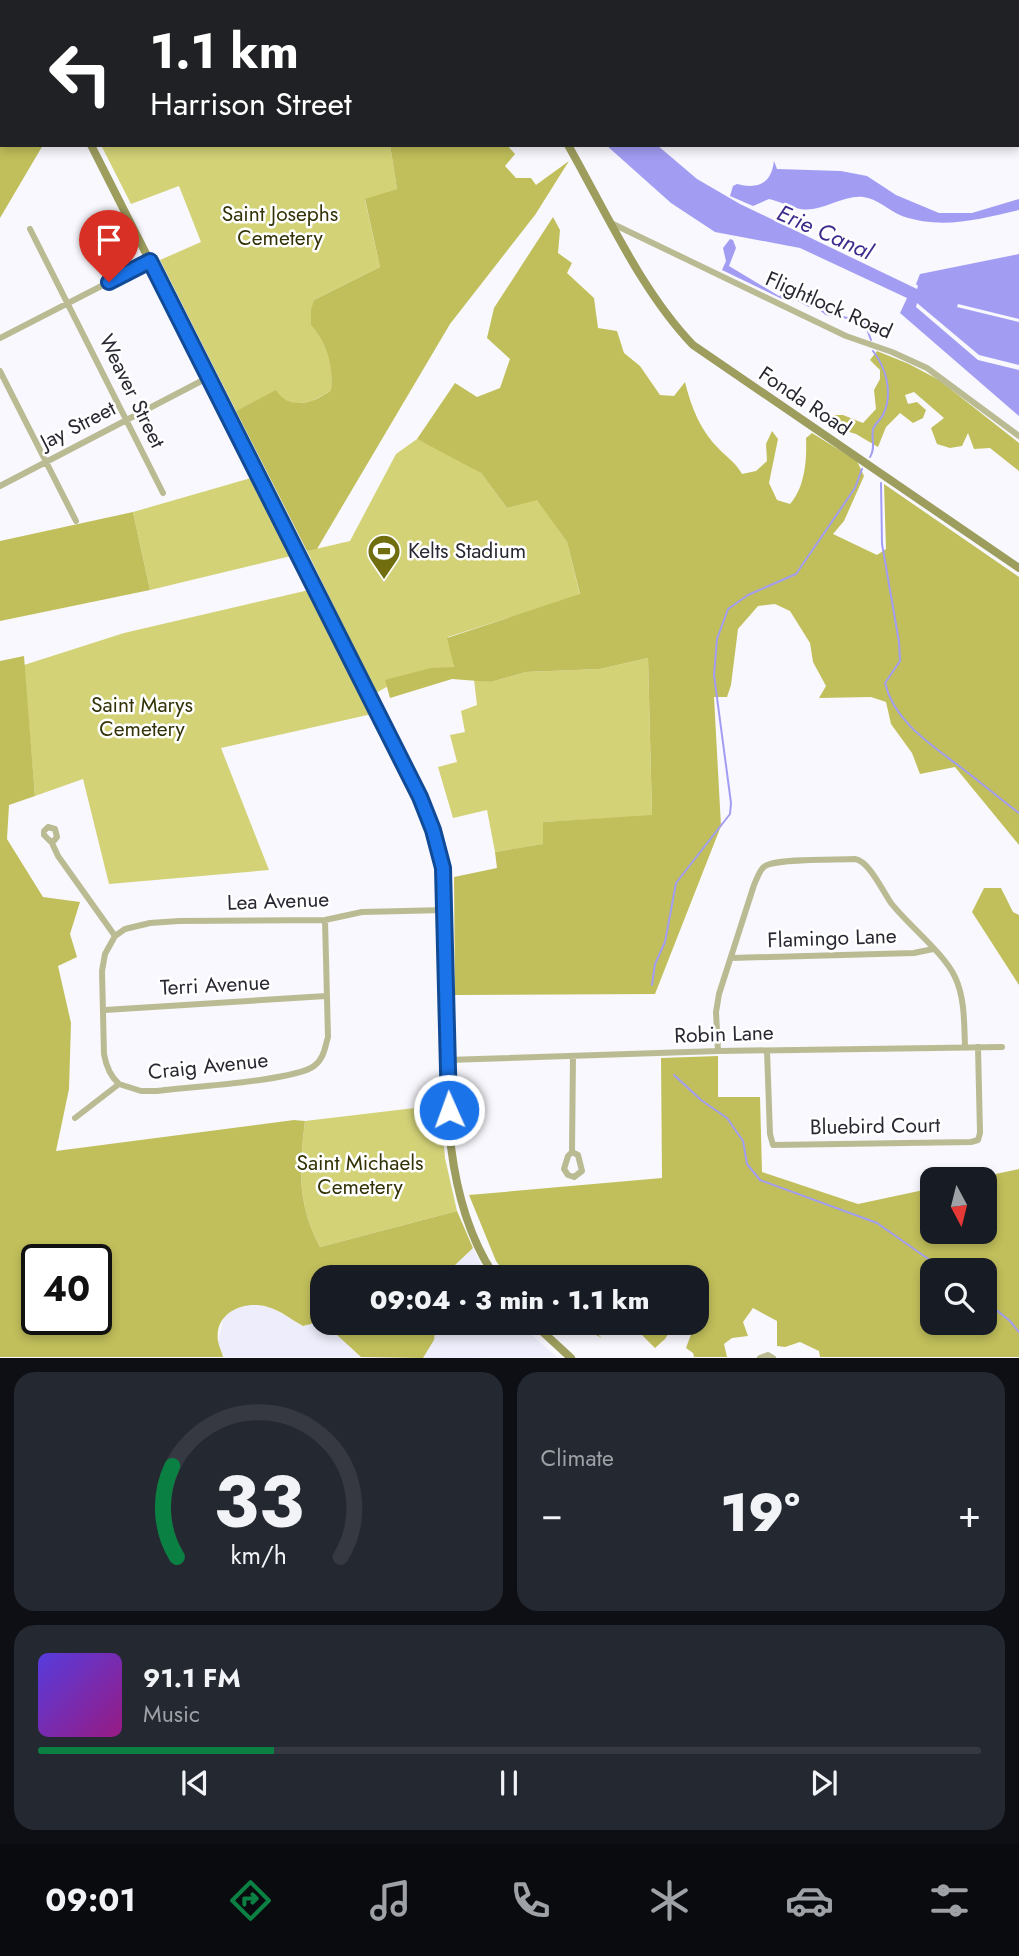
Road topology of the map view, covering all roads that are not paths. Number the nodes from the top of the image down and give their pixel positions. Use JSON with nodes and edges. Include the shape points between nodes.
{"nodes":[{"id":1,"x":92,"y":147,"type":"edge"},
{"id":2,"x":569,"y":147,"type":"edge"},
{"id":3,"x":613,"y":224,"type":"junction"},
{"id":4,"x":30,"y":229,"type":"dead end"},
{"id":5,"x":150,"y":261,"type":"junction"},
{"id":6,"x":69,"y":303,"type":"junction"},
{"id":7,"x":0,"y":338,"type":"edge"},
{"id":8,"x":0,"y":371,"type":"edge"},
{"id":9,"x":209,"y":377,"type":"junction"},
{"id":10,"x":127,"y":419,"type":"junction"},
{"id":11,"x":1019,"y":436,"type":"edge"},
{"id":12,"x":45,"y":461,"type":"junction"},
{"id":13,"x":0,"y":486,"type":"edge"},
{"id":14,"x":163,"y":493,"type":"dead end"},
{"id":15,"x":76,"y":521,"type":"dead end"},
{"id":16,"x":1019,"y":568,"type":"edge"},
{"id":17,"x":52,"y":843,"type":"dead end"},
{"id":18,"x":446,"y":910,"type":"junction"},
{"id":19,"x":325,"y":920,"type":"junction"},
{"id":20,"x":115,"y":936,"type":"junction"},
{"id":21,"x":933,"y":949,"type":"junction"},
{"id":22,"x":731,"y":958,"type":"junction"},
{"id":23,"x":327,"y":996,"type":"junction"},
{"id":24,"x":105,"y":1010,"type":"junction"},
{"id":25,"x":965,"y":1046,"type":"junction"},
{"id":26,"x":978,"y":1047,"type":"junction"},
{"id":27,"x":1002,"y":1047,"type":"dead end"},
{"id":28,"x":718,"y":1051,"type":"junction"},
{"id":29,"x":767,"y":1051,"type":"junction"},
{"id":30,"x":573,"y":1056,"type":"junction"},
{"id":31,"x":447,"y":1060,"type":"junction"},
{"id":32,"x":119,"y":1084,"type":"junction"},
{"id":33,"x":75,"y":1118,"type":"dead end"},
{"id":34,"x":572,"y":1152,"type":"dead end"},
{"id":35,"x":489,"y":1265,"type":"edge"},
{"id":36,"x":546,"y":1335,"type":"edge"},
{"id":37,"x":571,"y":1357,"type":"edge"},
{"id":38,"x":760,"y":1357,"type":"edge"},
{"id":39,"x":773,"y":1357,"type":"edge"}],
"edges":[{"from":1,"to":5,"type":"street"},
{"from":2,"to":3,"type":"street","name":"Fonda Road"},
{"from":3,"to":11,"type":"street","name":"Flightlock Road","via":[[846,336],[927,368]]},
{"from":3,"to":16,"type":"street","name":"Fonda Road","via":[[676,328],[693,345]]},
{"from":4,"to":6,"type":"street","name":"Weaver Street"},
{"from":5,"to":6,"type":"street"},
{"from":5,"to":9,"type":"street"},
{"from":6,"to":7,"type":"street"},
{"from":6,"to":10,"type":"street","name":"Weaver Street"},
{"from":8,"to":12,"type":"street"},
{"from":9,"to":10,"type":"street","name":"Jay Street"},
{"from":9,"to":18,"type":"street","via":[[420,797],[440,851]]},
{"from":10,"to":12,"type":"street","name":"Jay Street"},
{"from":10,"to":14,"type":"street","name":"Weaver Street"},
{"from":12,"to":13,"type":"street","name":"Jay Street"},
{"from":12,"to":15,"type":"street"},
{"from":17,"to":20,"type":"street"},
{"from":18,"to":19,"type":"street","name":"Lea Avenue","via":[[362,912]]},
{"from":18,"to":31,"type":"street"},
{"from":19,"to":20,"type":"street","name":"Lea Avenue","via":[[150,923]]},
{"from":19,"to":23,"type":"street"},
{"from":20,"to":24,"type":"street","via":[[102,971]]},
{"from":21,"to":22,"type":"street","name":"Flamingo Lane"},
{"from":21,"to":22,"type":"street","via":[[895,908],[862,860],[787,862],[762,868]]},
{"from":21,"to":25,"type":"street","via":[[955,976],[962,998]]},
{"from":22,"to":28,"type":"street","via":[[716,1004]]},
{"from":23,"to":24,"type":"street","name":"Terri Avenue"},
{"from":23,"to":32,"type":"street","name":"Craig Avenue","via":[[328,1037],[324,1054],[314,1066],[291,1075],[157,1091]]},
{"from":24,"to":32,"type":"street","via":[[106,1066]]},
{"from":25,"to":26,"type":"street","name":"Robin Lane"},
{"from":25,"to":29,"type":"street","name":"Robin Lane"},
{"from":26,"to":27,"type":"street","name":"Robin Lane"},
{"from":26,"to":29,"type":"street","name":"Bluebird Court","via":[[979,1137],[971,1142],[773,1145]]},
{"from":28,"to":29,"type":"street","name":"Robin Lane"},
{"from":28,"to":30,"type":"street","name":"Robin Lane"},
{"from":30,"to":31,"type":"street","name":"Robin Lane"},
{"from":30,"to":34,"type":"street"},
{"from":31,"to":35,"type":"street","via":[[453,1162],[471,1230]]},
{"from":32,"to":33,"type":"street","name":"Craig Avenue"},
{"from":36,"to":37,"type":"street"},
{"from":38,"to":39,"type":"street"}]}
